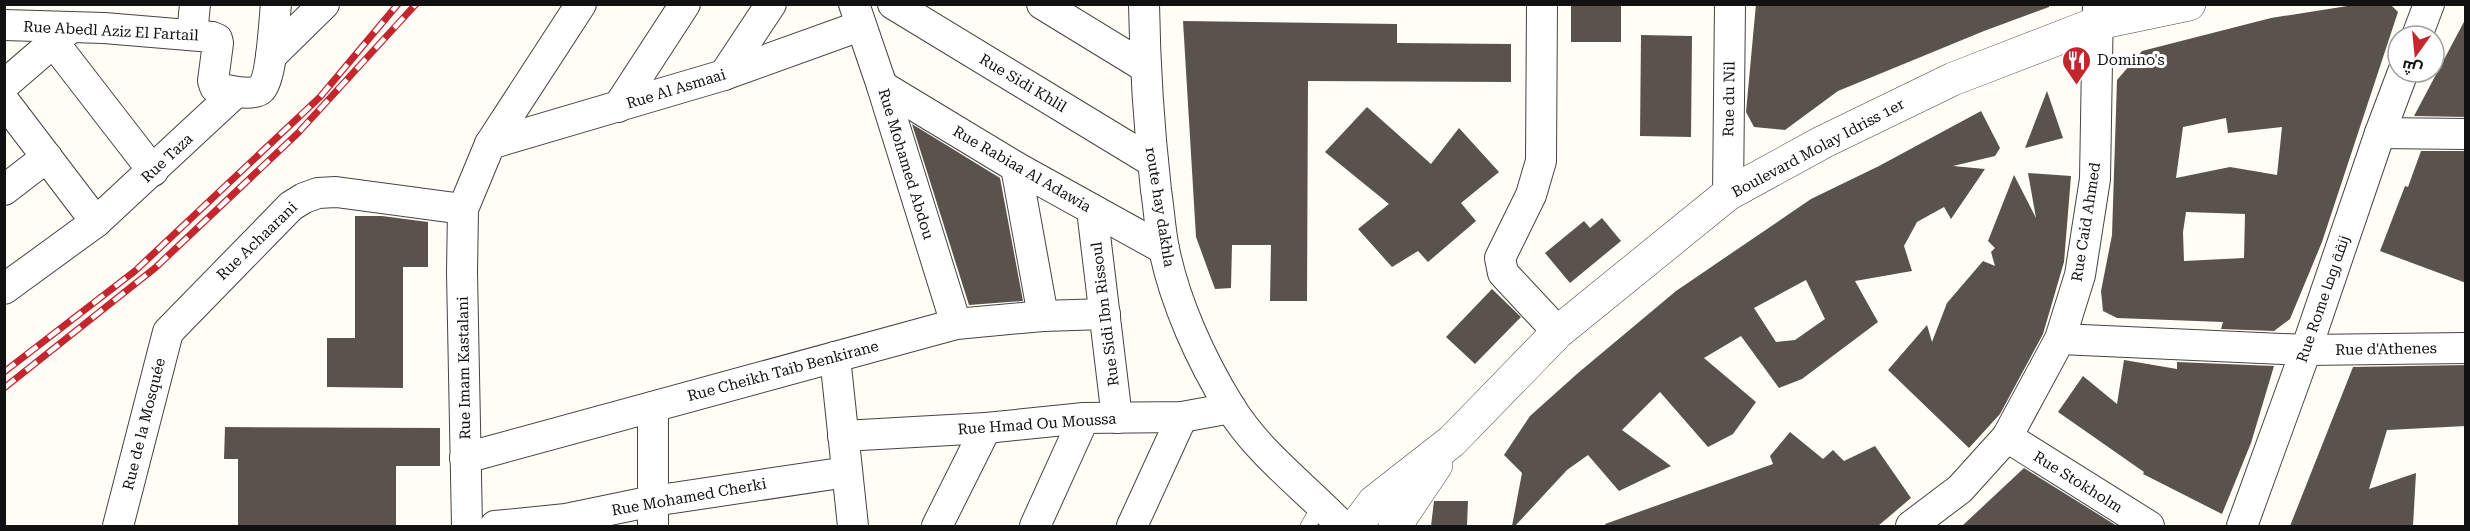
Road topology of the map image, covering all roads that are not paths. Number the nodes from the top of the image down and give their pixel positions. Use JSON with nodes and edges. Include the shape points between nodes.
{"nodes":[{"id":1,"x":195,"y":4,"type":"edge"},
{"id":2,"x":276,"y":4,"type":"edge"},
{"id":3,"x":324,"y":4,"type":"edge"},
{"id":4,"x":581,"y":4,"type":"edge"},
{"id":5,"x":685,"y":4,"type":"edge"},
{"id":6,"x":771,"y":4,"type":"edge"},
{"id":7,"x":893,"y":4,"type":"edge"},
{"id":8,"x":1042,"y":4,"type":"edge"},
{"id":9,"x":1144,"y":4,"type":"edge"},
{"id":10,"x":1542,"y":4,"type":"edge"},
{"id":11,"x":1730,"y":4,"type":"edge"},
{"id":12,"x":2189,"y":4,"type":"edge"},
{"id":13,"x":2429,"y":4,"type":"edge"},
{"id":14,"x":2098,"y":14,"type":"edge"},
{"id":15,"x":857,"y":15,"type":"edge"},
{"id":16,"x":104,"y":16,"type":"edge"},
{"id":17,"x":4,"y":24,"type":"edge"},
{"id":18,"x":2422,"y":24,"type":"edge"},
{"id":19,"x":63,"y":35,"type":"junction"},
{"id":20,"x":205,"y":37,"type":"junction"},
{"id":21,"x":271,"y":56,"type":"junction"},
{"id":22,"x":1145,"y":67,"type":"junction"},
{"id":23,"x":724,"y":75,"type":"junction"},
{"id":24,"x":4,"y":84,"type":"edge"},
{"id":25,"x":2398,"y":84,"type":"edge"},
{"id":26,"x":882,"y":86,"type":"junction"},
{"id":27,"x":248,"y":91,"type":"junction"},
{"id":28,"x":4,"y":100,"type":"edge"},
{"id":29,"x":618,"y":107,"type":"junction"},
{"id":30,"x":2380,"y":133,"type":"junction"},
{"id":31,"x":2466,"y":134,"type":"edge"},
{"id":32,"x":490,"y":144,"type":"junction"},
{"id":33,"x":47,"y":157,"type":"junction"},
{"id":34,"x":1153,"y":162,"type":"junction"},
{"id":35,"x":1016,"y":167,"type":"junction"},
{"id":36,"x":153,"y":171,"type":"junction"},
{"id":37,"x":4,"y":190,"type":"edge"},
{"id":38,"x":1728,"y":194,"type":"junction"},
{"id":39,"x":463,"y":209,"type":"junction"},
{"id":40,"x":1092,"y":210,"type":"junction"},
{"id":41,"x":96,"y":222,"type":"junction"},
{"id":42,"x":1164,"y":249,"type":"junction"},
{"id":43,"x":4,"y":289,"type":"edge"},
{"id":44,"x":1105,"y":314,"type":"junction"},
{"id":45,"x":1043,"y":316,"type":"junction"},
{"id":46,"x":173,"y":324,"type":"joint"},
{"id":47,"x":956,"y":324,"type":"junction"},
{"id":48,"x":1558,"y":332,"type":"junction"},
{"id":49,"x":2060,"y":339,"type":"junction"},
{"id":50,"x":2466,"y":348,"type":"edge"},
{"id":51,"x":2306,"y":350,"type":"junction"},
{"id":52,"x":835,"y":357,"type":"junction"},
{"id":53,"x":653,"y":407,"type":"junction"},
{"id":54,"x":1231,"y":408,"type":"junction"},
{"id":55,"x":1182,"y":417,"type":"junction"},
{"id":56,"x":1084,"y":418,"type":"junction"},
{"id":57,"x":1117,"y":418,"type":"junction"},
{"id":58,"x":986,"y":428,"type":"junction"},
{"id":59,"x":843,"y":436,"type":"junction"},
{"id":60,"x":2007,"y":436,"type":"junction"},
{"id":61,"x":1452,"y":441,"type":"junction"},
{"id":62,"x":465,"y":458,"type":"junction"},
{"id":63,"x":847,"y":472,"type":"junction"},
{"id":64,"x":653,"y":514,"type":"edge"},
{"id":65,"x":1315,"y":515,"type":"edge"},
{"id":66,"x":566,"y":523,"type":"edge"},
{"id":67,"x":118,"y":526,"type":"edge"},
{"id":68,"x":467,"y":526,"type":"edge"},
{"id":69,"x":495,"y":526,"type":"edge"},
{"id":70,"x":853,"y":526,"type":"edge"},
{"id":71,"x":937,"y":526,"type":"edge"},
{"id":72,"x":1035,"y":526,"type":"edge"},
{"id":73,"x":1132,"y":526,"type":"edge"},
{"id":74,"x":1342,"y":526,"type":"edge"},
{"id":75,"x":1356,"y":526,"type":"edge"},
{"id":76,"x":1395,"y":526,"type":"edge"},
{"id":77,"x":1911,"y":526,"type":"edge"},
{"id":78,"x":2149,"y":526,"type":"edge"},
{"id":79,"x":2242,"y":526,"type":"edge"}],
"edges":[{"from":1,"to":20,"type":"street"},
{"from":2,"to":21,"type":"street"},
{"from":3,"to":21,"type":"street"},
{"from":4,"to":32,"type":"street"},
{"from":5,"to":29,"type":"street"},
{"from":6,"to":23,"type":"street"},
{"from":7,"to":34,"type":"street","name":"Rue Sidi Khlil"},
{"from":8,"to":22,"type":"street"},
{"from":9,"to":22,"type":"street","name":"route hay dakhla"},
{"from":10,"to":48,"type":"street","via":[[1541,160],[1531,195],[1500,258],[1503,273]]},
{"from":11,"to":38,"type":"street","name":"Rue du Nil"},
{"from":12,"to":14,"type":"street","name":"Boulevard Molay Idriss 1er"},
{"from":13,"to":18,"type":"street"},
{"from":14,"to":38,"type":"street","name":"Boulevard Molay Idriss 1er","via":[[1823,142]]},
{"from":14,"to":49,"type":"street","name":"Rue Caid Ahmed","via":[[2095,179],[2080,275]]},
{"from":15,"to":23,"type":"street","name":"Rue Al Asmaai"},
{"from":15,"to":26,"type":"street","name":"Rue Mohamed Abdou"},
{"from":16,"to":19,"type":"street","name":"Rue Abedl Aziz El Fartail"},
{"from":16,"to":20,"type":"street","name":"Rue Abedl Aziz El Fartail"},
{"from":17,"to":19,"type":"street","name":"Rue Abedl Aziz El Fartail"},
{"from":19,"to":24,"type":"street"},
{"from":19,"to":36,"type":"street"},
{"from":20,"to":27,"type":"street","via":[[217,88]]},
{"from":21,"to":27,"type":"street"},
{"from":22,"to":34,"type":"street","name":"route hay dakhla"},
{"from":23,"to":29,"type":"street","name":"Rue Al Asmaai"},
{"from":25,"to":30,"type":"street","name":"Rue Rome زنقة روما"},
{"from":26,"to":35,"type":"street","name":"Rue Rabiaa Al Adawia"},
{"from":26,"to":47,"type":"street","name":"Rue Mohamed Abdou"},
{"from":27,"to":36,"type":"street","name":"Rue Taza"},
{"from":28,"to":33,"type":"street"},
{"from":29,"to":32,"type":"street","name":"Rue Al Asmaai"},
{"from":30,"to":31,"type":"street"},
{"from":30,"to":51,"type":"street","name":"Rue Rome زنقة روما"},
{"from":32,"to":39,"type":"street"},
{"from":33,"to":37,"type":"street"},
{"from":33,"to":41,"type":"street"},
{"from":34,"to":42,"type":"street","name":"route hay dakhla"},
{"from":35,"to":40,"type":"street","name":"Rue Rabiaa Al Adawia"},
{"from":35,"to":45,"type":"street"},
{"from":36,"to":41,"type":"street","name":"Rue Taza"},
{"from":38,"to":48,"type":"street","name":"Boulevard Molay Idriss 1er"},
{"from":39,"to":46,"type":"street","name":"Rue Achaarani","via":[[336,192],[304,198],[281,215]]},
{"from":39,"to":62,"type":"street","name":"Rue Imam Kastalani"},
{"from":40,"to":42,"type":"street","name":"Rue Rabiaa Al Adawia"},
{"from":40,"to":44,"type":"street","name":"Rue Sidi Ibn Rissoul"},
{"from":41,"to":43,"type":"street","name":"Rue Taza"},
{"from":42,"to":54,"type":"street","name":"route hay dakhla","via":[[1178,300]]},
{"from":44,"to":45,"type":"street","name":"Rue Cheikh Taib Benkirane"},
{"from":44,"to":57,"type":"street","name":"Rue Sidi Ibn Rissoul"},
{"from":45,"to":47,"type":"street","name":"Rue Cheikh Taib Benkirane"},
{"from":46,"to":67,"type":"street","name":"Rue de la Mosquée","via":[[164,343]]},
{"from":47,"to":52,"type":"street","name":"Rue Cheikh Taib Benkirane"},
{"from":48,"to":61,"type":"street","name":"Boulevard Molay Idriss 1er"},
{"from":49,"to":51,"type":"street","name":"Rue d'Athenes"},
{"from":49,"to":60,"type":"street","name":"Rue Caid Ahmed"},
{"from":50,"to":51,"type":"street","name":"Rue d'Athenes"},
{"from":51,"to":79,"type":"street","name":"Rue Rome زنقة روما"},
{"from":52,"to":53,"type":"street","name":"Rue Cheikh Taib Benkirane"},
{"from":52,"to":59,"type":"street"},
{"from":53,"to":62,"type":"street","name":"Rue Cheikh Taib Benkirane"},
{"from":53,"to":64,"type":"street"},
{"from":54,"to":55,"type":"street","name":"Rue Hmad Ou Moussa"},
{"from":54,"to":65,"type":"street","name":"route hay dakhla"},
{"from":55,"to":57,"type":"street","name":"Rue Hmad Ou Moussa"},
{"from":55,"to":73,"type":"street"},
{"from":56,"to":57,"type":"street","name":"Rue Hmad Ou Moussa"},
{"from":56,"to":58,"type":"street","name":"Rue Hmad Ou Moussa"},
{"from":56,"to":72,"type":"street"},
{"from":58,"to":59,"type":"street","name":"Rue Hmad Ou Moussa"},
{"from":58,"to":71,"type":"street"},
{"from":59,"to":63,"type":"street"},
{"from":60,"to":77,"type":"street","name":"Rue Caid Ahmed","via":[[1960,489]]},
{"from":60,"to":78,"type":"street","name":"Rue Stokholm"},
{"from":61,"to":75,"type":"street","name":"Boulevard Molay Idriss 1er","via":[[1374,502]]},
{"from":61,"to":76,"type":"street","name":"Boulevard Molay Idriss 1er"},
{"from":62,"to":68,"type":"street","name":"Rue Imam Kastalani"},
{"from":63,"to":64,"type":"street","name":"Rue Mohamed Cherki"},
{"from":63,"to":70,"type":"street"},
{"from":64,"to":66,"type":"street","name":"Rue Mohamed Cherki"},
{"from":65,"to":74,"type":"street","name":"route hay dakhla"},
{"from":66,"to":69,"type":"street","name":"Rue Mohamed Cherki"}]}
